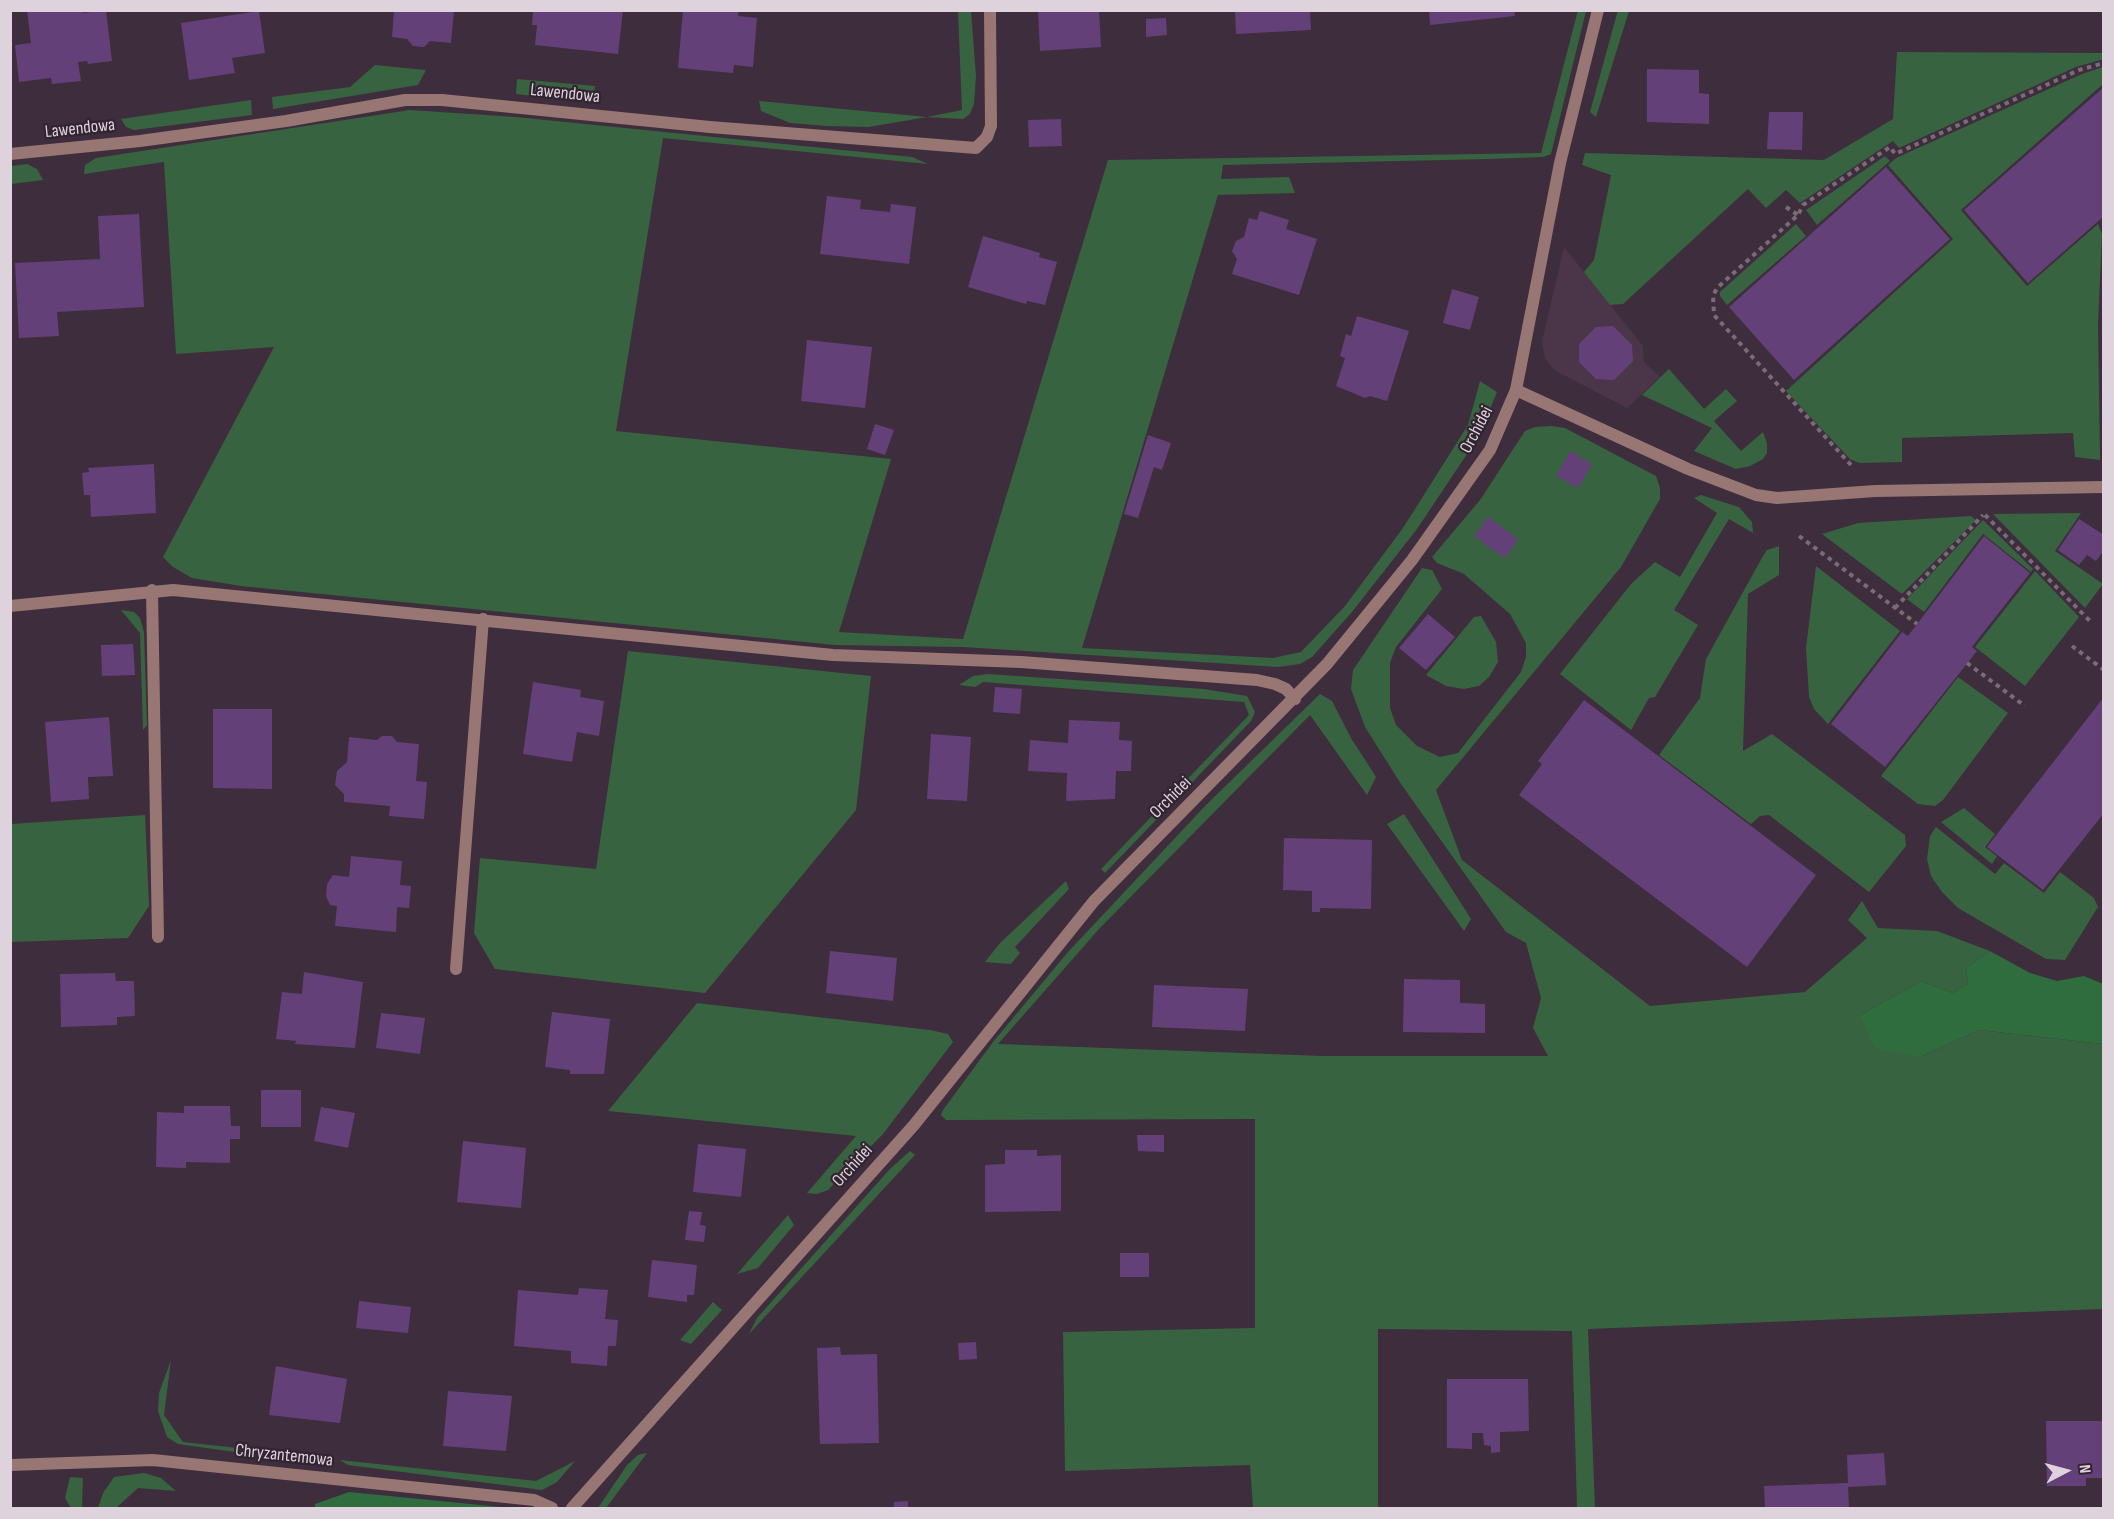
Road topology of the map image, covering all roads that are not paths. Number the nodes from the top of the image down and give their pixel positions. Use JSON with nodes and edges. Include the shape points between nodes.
{"nodes":[{"id":1,"x":990,"y":10,"type":"edge"},
{"id":2,"x":1598,"y":10,"type":"edge"},
{"id":3,"x":10,"y":154,"type":"edge"},
{"id":4,"x":1516,"y":390,"type":"junction"},
{"id":5,"x":2103,"y":487,"type":"edge"},
{"id":6,"x":152,"y":590,"type":"junction"},
{"id":7,"x":10,"y":606,"type":"edge"},
{"id":8,"x":483,"y":619,"type":"junction"},
{"id":9,"x":1296,"y":699,"type":"junction"},
{"id":10,"x":158,"y":937,"type":"dead end"},
{"id":11,"x":456,"y":969,"type":"dead end"},
{"id":12,"x":10,"y":1465,"type":"edge"},
{"id":13,"x":552,"y":1509,"type":"edge"},
{"id":14,"x":572,"y":1509,"type":"edge"}],
"edges":[{"from":1,"to":3,"type":"street","name":"Lawendowa","via":[[991,126],[987,138],[976,148],[442,100],[405,100],[140,141]]},
{"from":2,"to":4,"type":"street","name":"Orchidei","via":[[1560,163]]},
{"from":4,"to":5,"type":"street","via":[[1688,469],[1756,495],[1777,498],[1875,491]]},
{"from":4,"to":9,"type":"street","name":"Orchidei","via":[[1490,450],[1413,560]]},
{"from":6,"to":7,"type":"street"},
{"from":6,"to":8,"type":"street"},
{"from":6,"to":10,"type":"street"},
{"from":8,"to":9,"type":"street","via":[[833,655],[1021,662],[1257,680],[1286,689]]},
{"from":8,"to":11,"type":"street"},
{"from":9,"to":14,"type":"street","name":"Orchidei","via":[[1094,901],[914,1125]]},
{"from":12,"to":13,"type":"street","name":"Chryzantemowa","via":[[153,1460],[534,1500]]}]}
